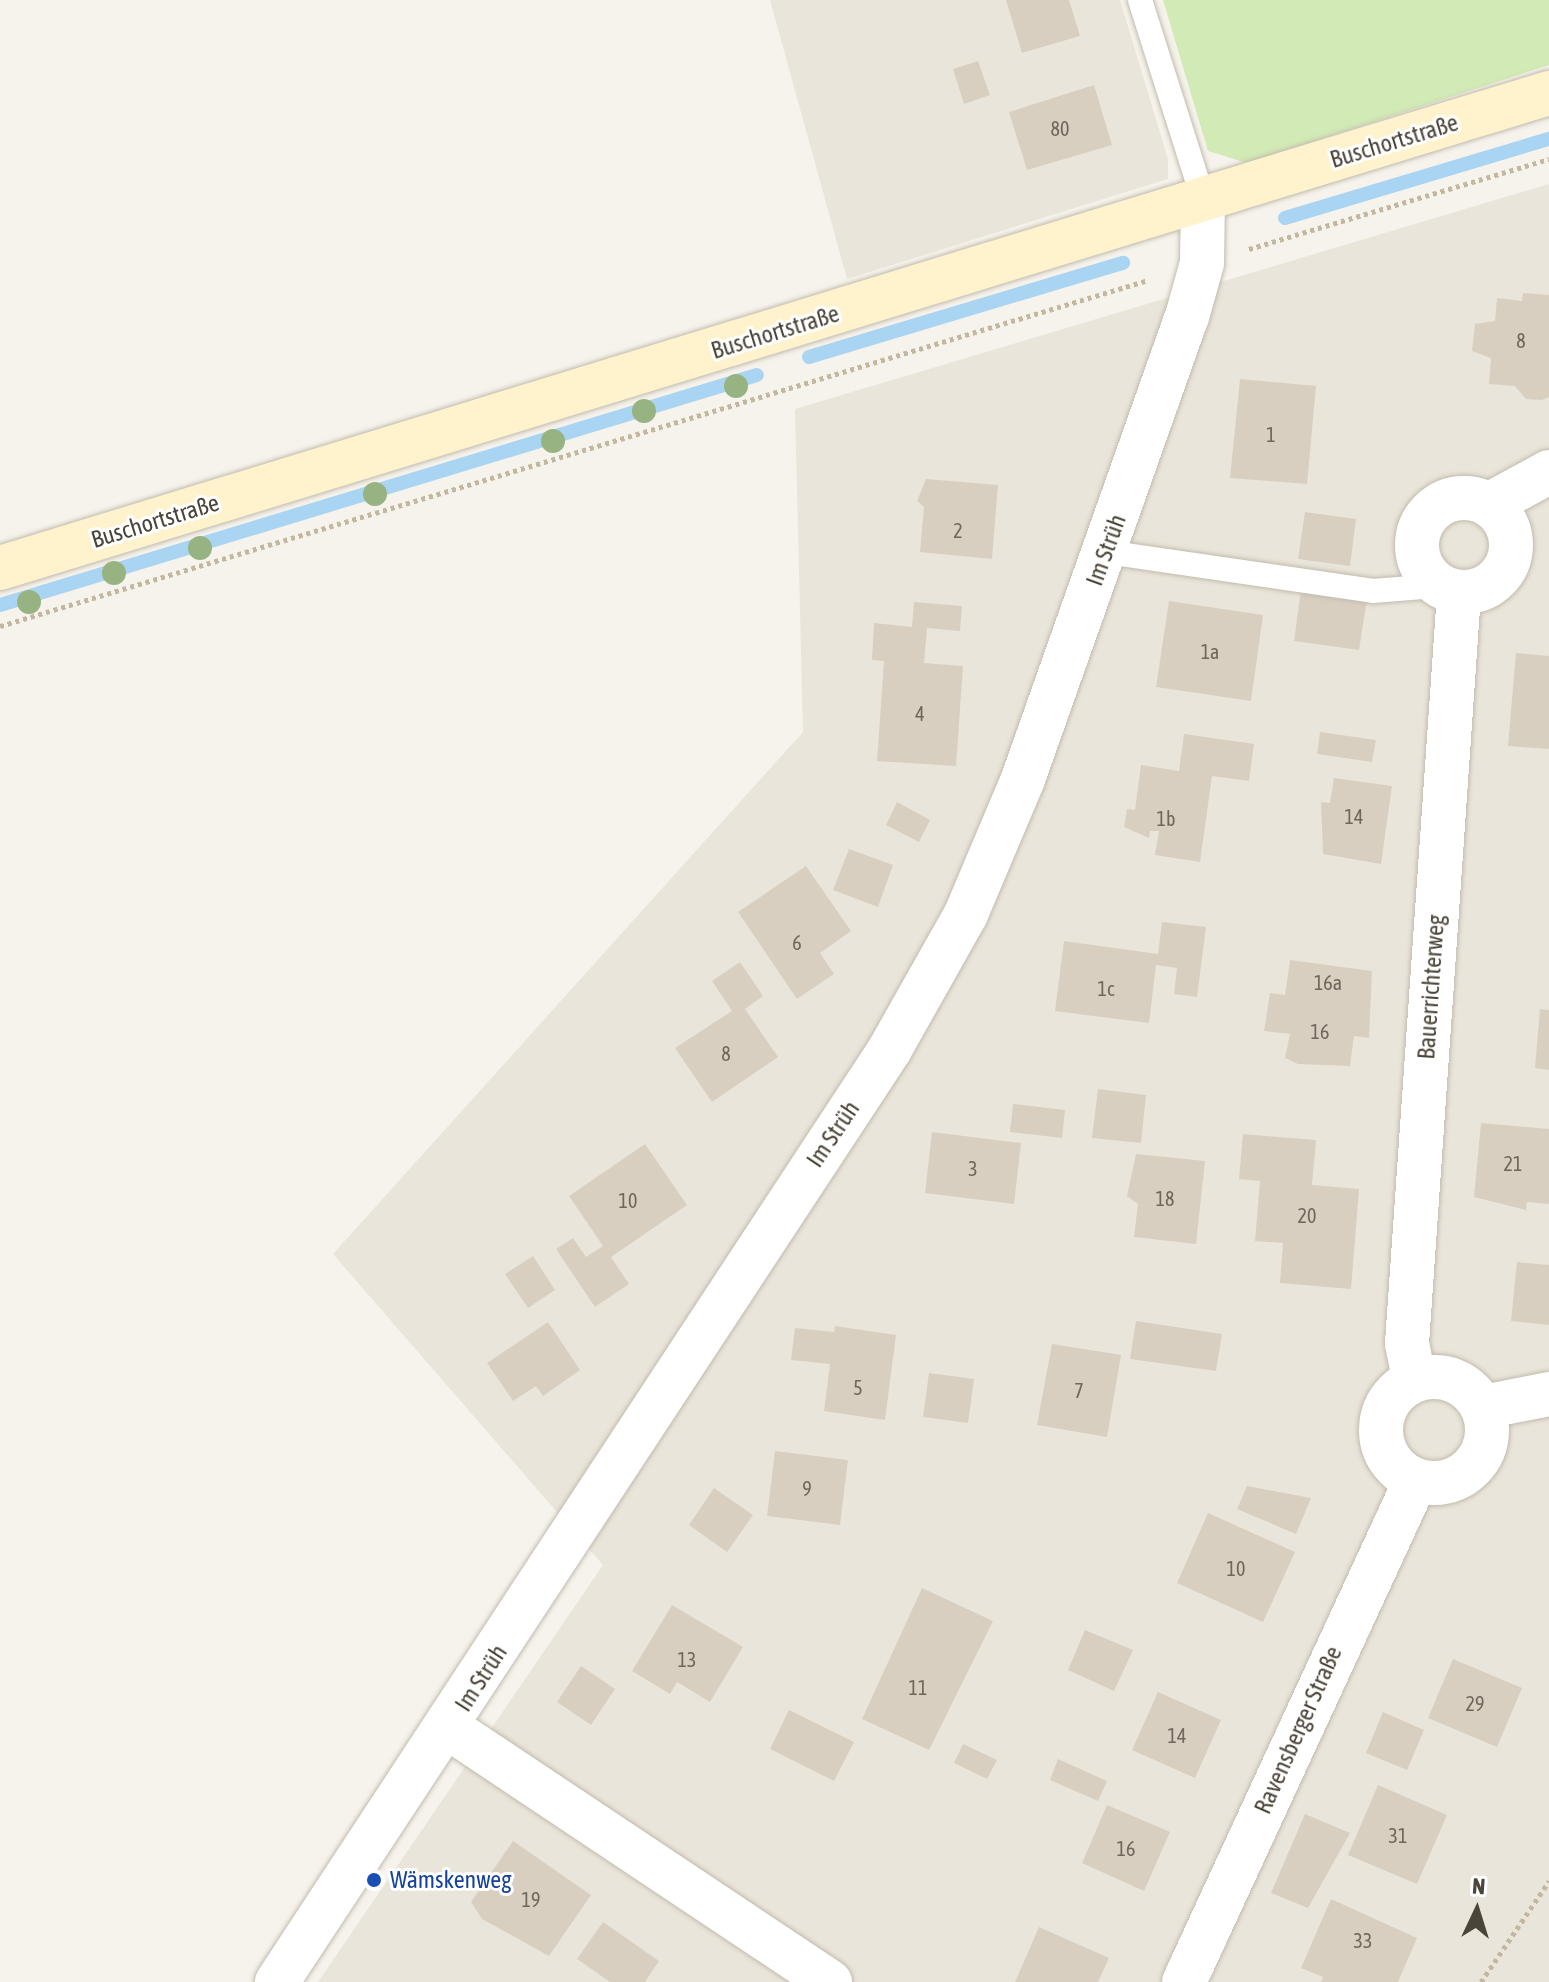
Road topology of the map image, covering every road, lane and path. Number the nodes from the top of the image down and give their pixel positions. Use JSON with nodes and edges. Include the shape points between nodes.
{"nodes":[{"id":1,"x":1140,"y":0,"type":"edge"},
{"id":2,"x":1549,"y":93,"type":"edge"},
{"id":3,"x":1549,"y":159,"type":"edge"},
{"id":4,"x":1203,"y":199,"type":"junction"},
{"id":5,"x":1202,"y":263,"type":"junction"},
{"id":6,"x":1549,"y":472,"type":"edge"},
{"id":7,"x":1490,"y":504,"type":"junction"},
{"id":8,"x":1106,"y":552,"type":"junction"},
{"id":9,"x":0,"y":568,"type":"edge"},
{"id":10,"x":1447,"y":590,"type":"junction"},
{"id":11,"x":0,"y":626,"type":"edge"},
{"id":12,"x":1414,"y":1379,"type":"junction"},
{"id":13,"x":1549,"y":1394,"type":"edge"},
{"id":14,"x":1483,"y":1407,"type":"junction"},
{"id":15,"x":1416,"y":1480,"type":"junction"},
{"id":16,"x":449,"y":1728,"type":"junction"},
{"id":17,"x":1549,"y":1881,"type":"edge"},
{"id":18,"x":277,"y":1982,"type":"edge"},
{"id":19,"x":830,"y":1982,"type":"edge"},
{"id":20,"x":1184,"y":1982,"type":"edge"},
{"id":21,"x":1481,"y":1982,"type":"edge"}],
"edges":[{"from":1,"to":4,"type":"lane"},
{"from":2,"to":4,"type":"main road","name":"Buschortstraße"},
{"from":3,"to":5,"type":"path"},
{"from":4,"to":5,"type":"street","name":"Im Strüh"},
{"from":4,"to":9,"type":"main road","name":"Buschortstraße"},
{"from":5,"to":8,"type":"street","name":"Im Strüh"},
{"from":5,"to":11,"type":"path"},
{"from":6,"to":7,"type":"street"},
{"from":7,"to":10,"type":"street","via":[[1507,524],[1512,549],[1504,573],[1483,589]]},
{"from":7,"to":10,"type":"street","via":[[1461,497],[1433,507],[1417,532],[1418,562]]},
{"from":8,"to":10,"type":"lane","via":[[1373,591]]},
{"from":8,"to":16,"type":"street","name":"Im Strüh","via":[[1023,779],[958,927],[890,1049]]},
{"from":10,"to":12,"type":"street","name":"Bauerrichterweg","via":[[1407,1343]]},
{"from":12,"to":14,"type":"street","via":[[1441,1376],[1466,1386]]},
{"from":12,"to":15,"type":"street","via":[[1385,1409],[1381,1430],[1391,1460]]},
{"from":13,"to":14,"type":"street"},
{"from":14,"to":15,"type":"street","via":[[1488,1431],[1481,1456],[1464,1474],[1441,1483]]},
{"from":15,"to":20,"type":"street","name":"Ravensberger Straße"},
{"from":16,"to":18,"type":"street","name":"Im Strüh"},
{"from":16,"to":19,"type":"street"},
{"from":17,"to":21,"type":"path"}]}
